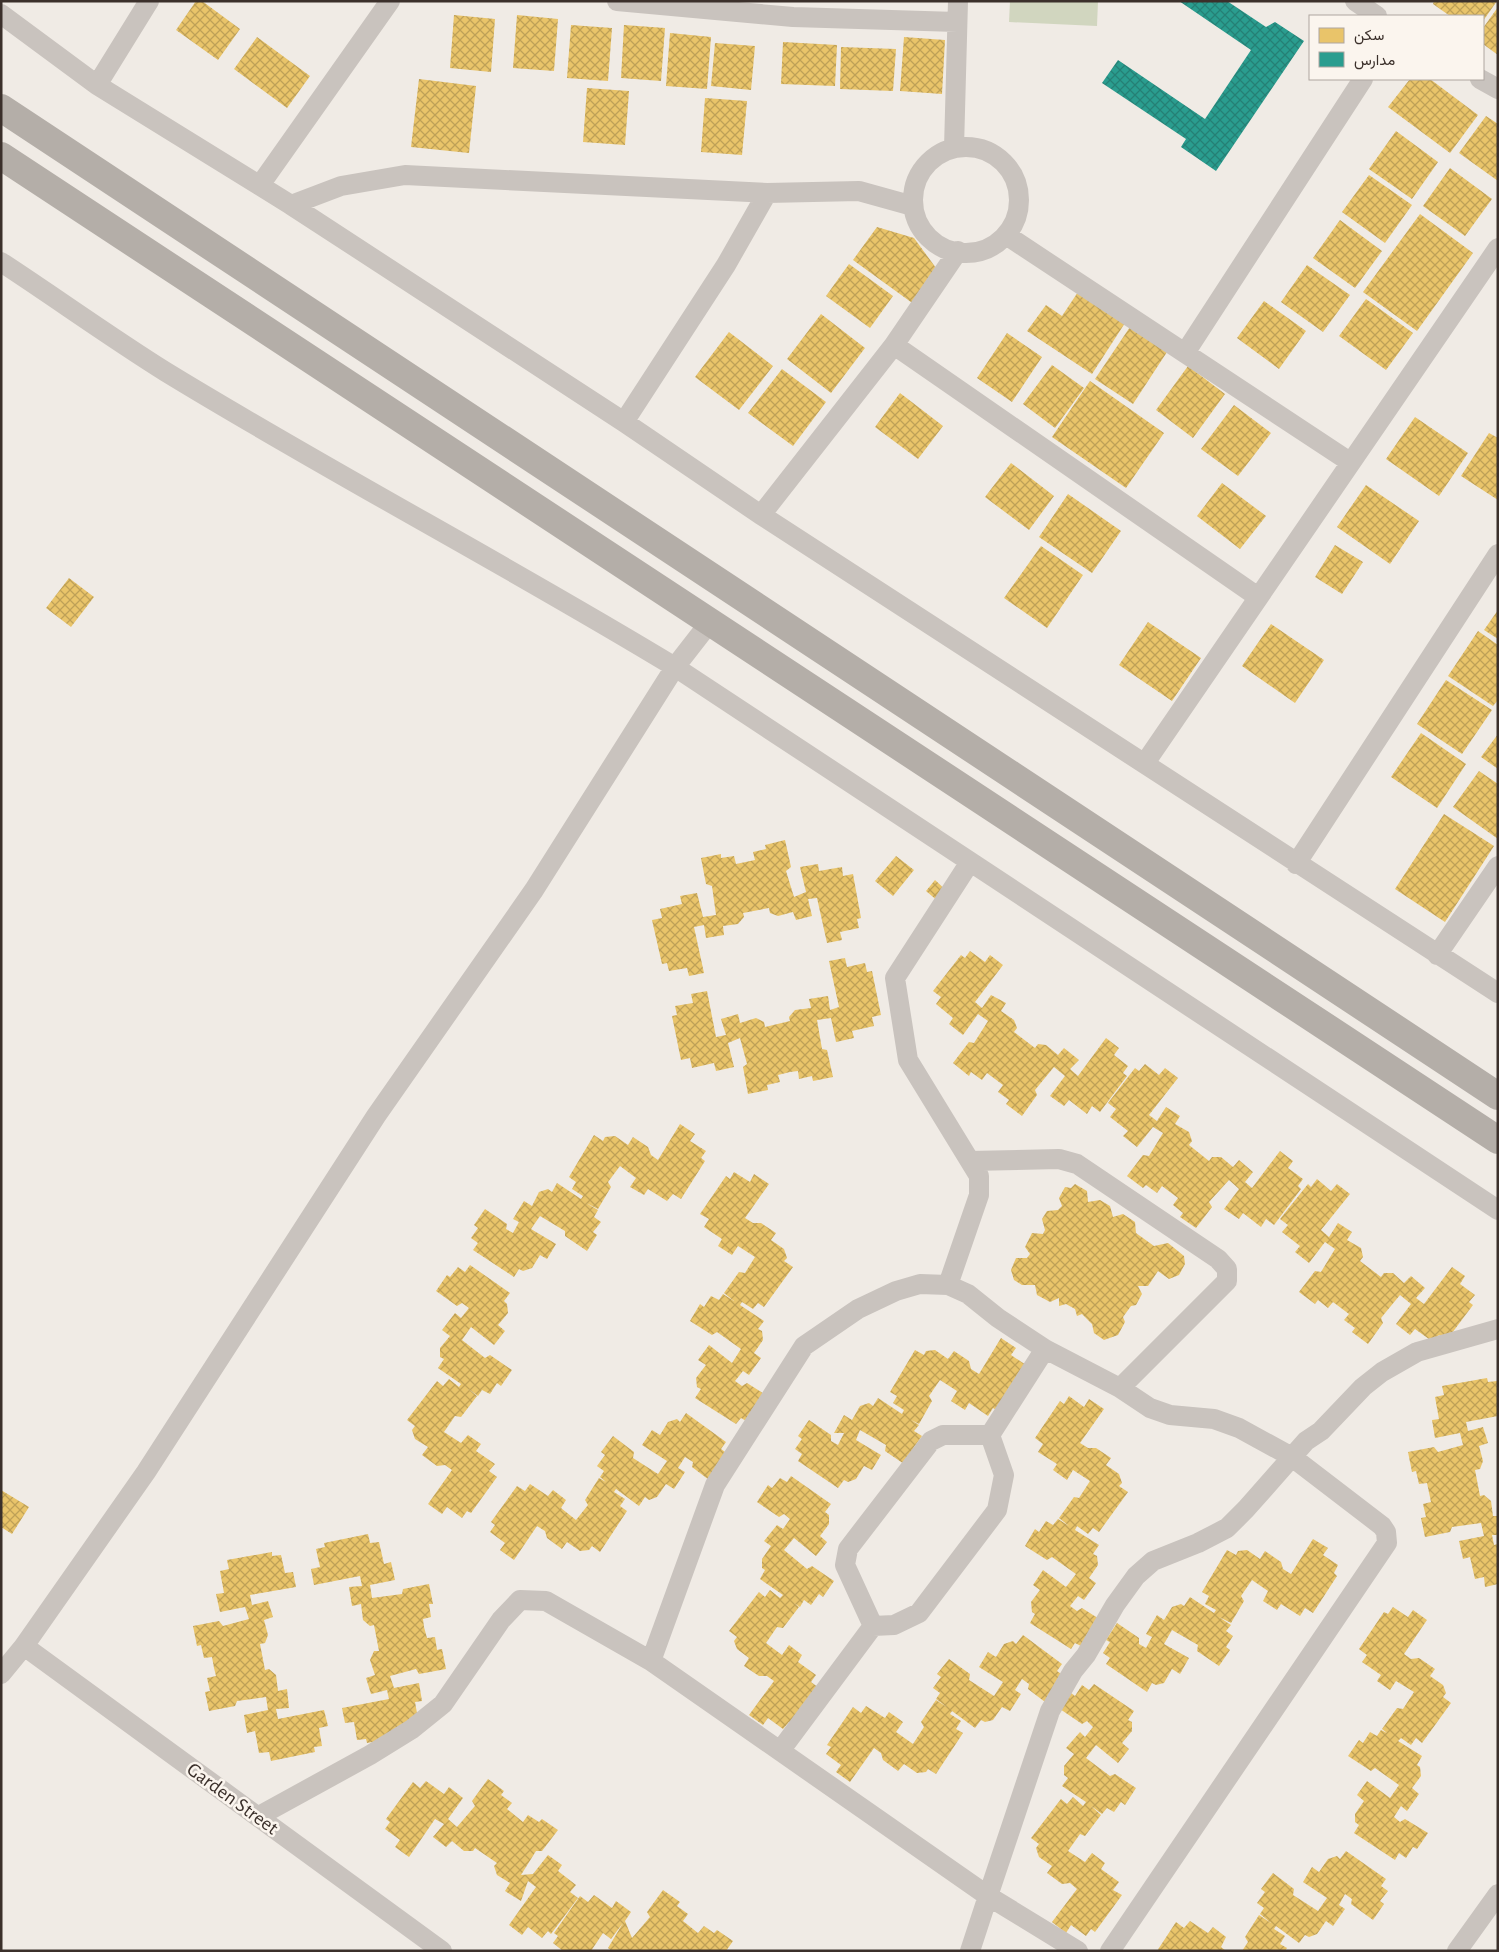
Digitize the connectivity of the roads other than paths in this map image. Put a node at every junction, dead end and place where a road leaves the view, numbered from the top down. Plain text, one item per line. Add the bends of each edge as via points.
1 (149, 1) edge
2 (390, 1) edge
3 (617, 1) edge
4 (958, 1) edge
5 (1356, 1) edge
6 (1, 14) edge
7 (1377, 15) edge
8 (956, 22) junction
9 (1363, 80) edge
10 (1482, 80) edge
11 (97, 85) junction
12 (1498, 89) edge
13 (2, 109) edge
14 (954, 148) junction
15 (1, 156) edge
16 (260, 185) junction
17 (768, 193) junction
18 (290, 205) junction
19 (913, 206) junction
20 (1006, 235) junction
21 (1498, 248) edge
22 (958, 251) junction
23 (1, 262) edge
24 (894, 345) junction
25 (1185, 353) junction
26 (624, 422) junction
27 (1350, 462) junction
28 (761, 515) junction
29 (1498, 554) edge
30 (1258, 597) junction
31 (710, 622) junction
32 (675, 667) junction
33 (1145, 763) junction
34 (970, 862) junction
35 (1296, 864) junction
36 (1498, 866) edge
37 (1437, 955) junction
38 (1498, 993) edge
39 (1498, 1096) edge
40 (1498, 1140) edge
41 (970, 1161) junction
42 (1498, 1210) edge
43 (948, 1285) junction
44 (1498, 1329) edge
45 (1045, 1349) junction
46 (1120, 1388) junction
47 (990, 1435) junction
48 (1292, 1457) junction
49 (873, 1626) junction
50 (24, 1646) junction
51 (651, 1662) junction
52 (1, 1674) edge
53 (780, 1751) junction
54 (259, 1816) junction
55 (1498, 1894) edge
56 (988, 1896) junction
57 (442, 1951) edge
58 (970, 1951) edge
59 (1078, 1951) edge
60 (1110, 1951) edge
61 (1457, 1951) edge

1 - 11 street
2 - 16 street
3 - 8 street via 793,16
4 - 8 street
5 - 7 street
6 - 11 street
8 - 14 street
9 - 25 street
10 - 12 street
11 - 16 street
13 - 39 highway
14 - 19 street via 928,163 914,190
14 - 20 street via 971,147 987,151 1001,160 1011,173 1018,188 1019,205 1015,221
15 - 31 highway
16 - 18 street
17 - 18 street via 405,175 341,186
17 - 19 street via 859,192
17 - 26 street via 726,265
18 - 26 street
19 - 22 street via 925,234 937,244
20 - 22 street via 981,251
20 - 25 street
21 - 27 street
22 - 24 street
23 - 32 street via 164,371
24 - 28 street
24 - 30 street
25 - 27 street
26 - 28 street
27 - 30 street
28 - 33 street
29 - 35 street
30 - 33 street
31 - 32 street
31 - 40 highway
32 - 34 street
32 - 50 street via 534,890 376,1116 157,1456
33 - 35 street
34 - 41 street via 895,978 908,1060
34 - 42 street
35 - 37 street
36 - 37 street
37 - 38 street
41 - 43 street via 979,1176 979,1195
41 - 46 street via 1059,1159 1077,1164 1218,1259 1228,1269 1227,1281
43 - 45 street via 968,1294
43 - 51 street via 920,1284 896,1290 858,1310 804,1346 715,1485
44 - 48 street via 1417,1352 1382,1372
45 - 46 street
45 - 47 street
46 - 48 street via 1150,1408 1170,1415 1214,1419 1239,1428
47 - 49 street via 1004,1475 997,1510 919,1613 894,1625
47 - 49 street via 943,1435 931,1441 848,1549 845,1565
48 - 56 street via 1227,1528 1153,1560 1136,1576 1115,1605 1050,1711
48 - 60 street via 1382,1526 1387,1543
49 - 53 street
50 - 52 street
50 - 54 street, Garden Street
51 - 53 street
51 - 54 street via 546,1601 520,1600 501,1620 443,1704 412,1729 370,1755
53 - 56 street
54 - 57 street, Garden Street
55 - 61 street
56 - 58 street
56 - 59 street

